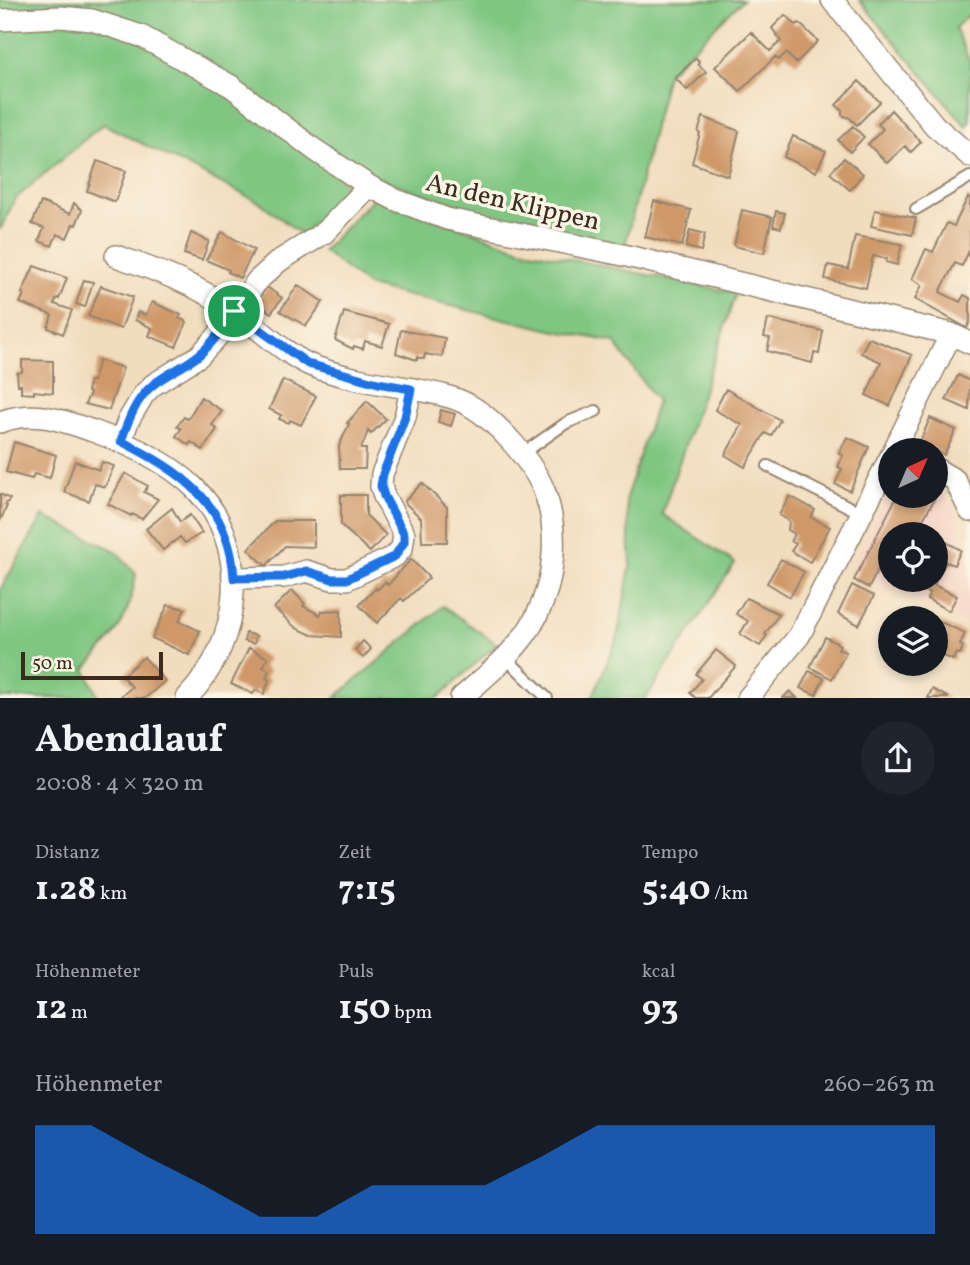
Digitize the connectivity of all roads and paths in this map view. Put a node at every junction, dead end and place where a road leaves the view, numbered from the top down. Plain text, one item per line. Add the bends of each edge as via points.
1 (832, 0) edge
2 (0, 20) edge
3 (970, 156) edge
4 (970, 177) edge
5 (369, 186) junction
6 (916, 209) dead end
7 (116, 256) dead end
8 (234, 311) junction
9 (951, 334) junction
10 (970, 344) edge
11 (411, 389) junction
12 (596, 411) dead end
13 (0, 422) edge
14 (902, 438) edge
15 (121, 441) junction
16 (522, 454) junction
17 (768, 466) dead end
18 (948, 476) edge
19 (878, 483) edge
20 (970, 511) edge
21 (861, 513) junction
22 (234, 578) junction
23 (506, 658) junction
24 (187, 698) edge
25 (461, 698) edge
26 (547, 698) edge
27 (748, 698) edge

1 - 3 street via 935,126
2 - 5 street, An den Klippen via 61,16 92,20 141,36 231,86
4 - 6 lane
5 - 8 street via 324,233 257,281
5 - 9 street, An den Klippen via 447,219 623,255
7 - 8 street via 166,273
8 - 11 street via 308,364
8 - 15 street via 199,356 144,394
9 - 10 street, An den Klippen
9 - 14 street
11 - 16 street via 470,405
11 - 22 street via 381,486 404,534 395,556 347,579 306,571 284,577
12 - 16 lane via 566,423
13 - 15 street via 16,416 51,417
15 - 22 street via 154,457 201,495 225,534
16 - 23 street via 545,492 553,528 553,567 536,618
17 - 21 lane
18 - 20 street via 955,480
19 - 21 street
21 - 27 street via 799,636
22 - 24 street via 227,631 216,659
23 - 25 street
23 - 26 lane

